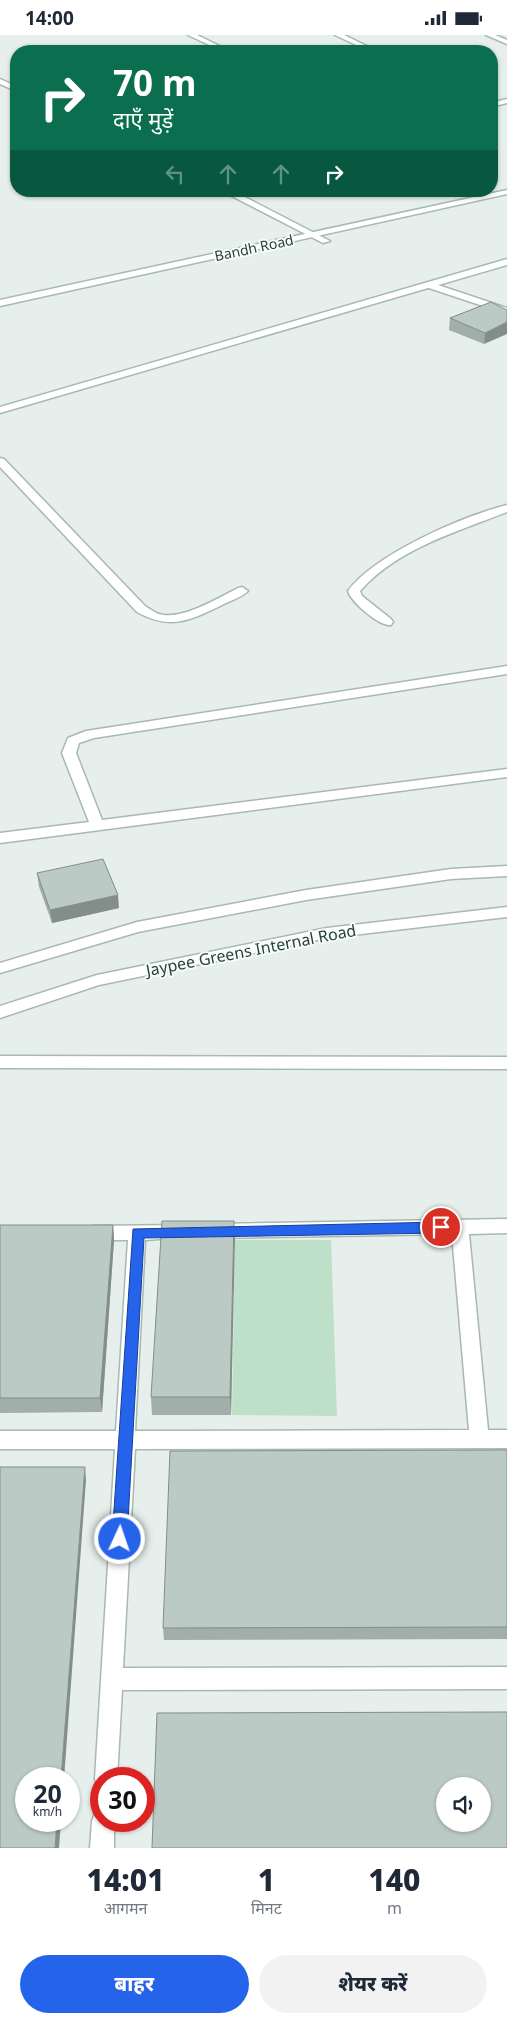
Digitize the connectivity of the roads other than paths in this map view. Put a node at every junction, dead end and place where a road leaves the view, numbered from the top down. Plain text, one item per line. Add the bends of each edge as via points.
1 (192, 35) edge
2 (338, 35) edge
3 (489, 35) edge
4 (507, 42) edge
5 (214, 45) edge
6 (360, 45) edge
7 (237, 197) edge
8 (484, 197) edge
9 (507, 202) edge
10 (314, 234) junction
11 (326, 241) junction
12 (507, 262) edge
13 (429, 285) junction
14 (0, 303) edge
15 (507, 311) edge
16 (0, 312) edge
17 (0, 410) edge
18 (0, 461) edge
19 (507, 509) edge
20 (242, 591) dead end
21 (386, 622) dead end
22 (507, 670) edge
23 (507, 773) edge
24 (97, 826) junction
25 (0, 838) edge
26 (507, 871) edge
27 (507, 912) edge
28 (0, 968) edge
29 (0, 1012) edge
30 (0, 1063) edge
31 (507, 1063) edge
32 (507, 1226) edge
33 (460, 1227) junction
34 (79, 1233) edge
35 (138, 1233) junction
36 (480, 1439) junction
37 (507, 1439) edge
38 (0, 1440) edge
39 (125, 1440) junction
40 (507, 1678) edge
41 (112, 1679) junction
42 (107, 1767) edge
43 (103, 1832) edge
44 (102, 1848) edge

1 - 5 street
2 - 6 street
3 - 4 street
7 - 10 street
8 - 10 street, Bandh Road
9 - 11 street, Bandh Road
10 - 11 street
10 - 14 street, Bandh Road
11 - 16 street, Bandh Road
12 - 13 street
13 - 15 street
13 - 17 street
18 - 20 street via 141,609 157,617 175,619 196,613
19 - 21 street via 426,542 366,577 354,591 356,598
22 - 24 street via 91,734 73,741 69,753
23 - 24 street
24 - 25 street
26 - 28 street via 451,874 316,894 137,927
27 - 29 street, Jaypee Greens Internal Road via 327,933 97,980
30 - 31 street
32 - 33 street
33 - 35 street
33 - 36 street
34 - 35 street
35 - 39 street
36 - 37 street
36 - 39 street
38 - 39 street
39 - 41 street
40 - 41 street
41 - 42 street
43 - 44 street

